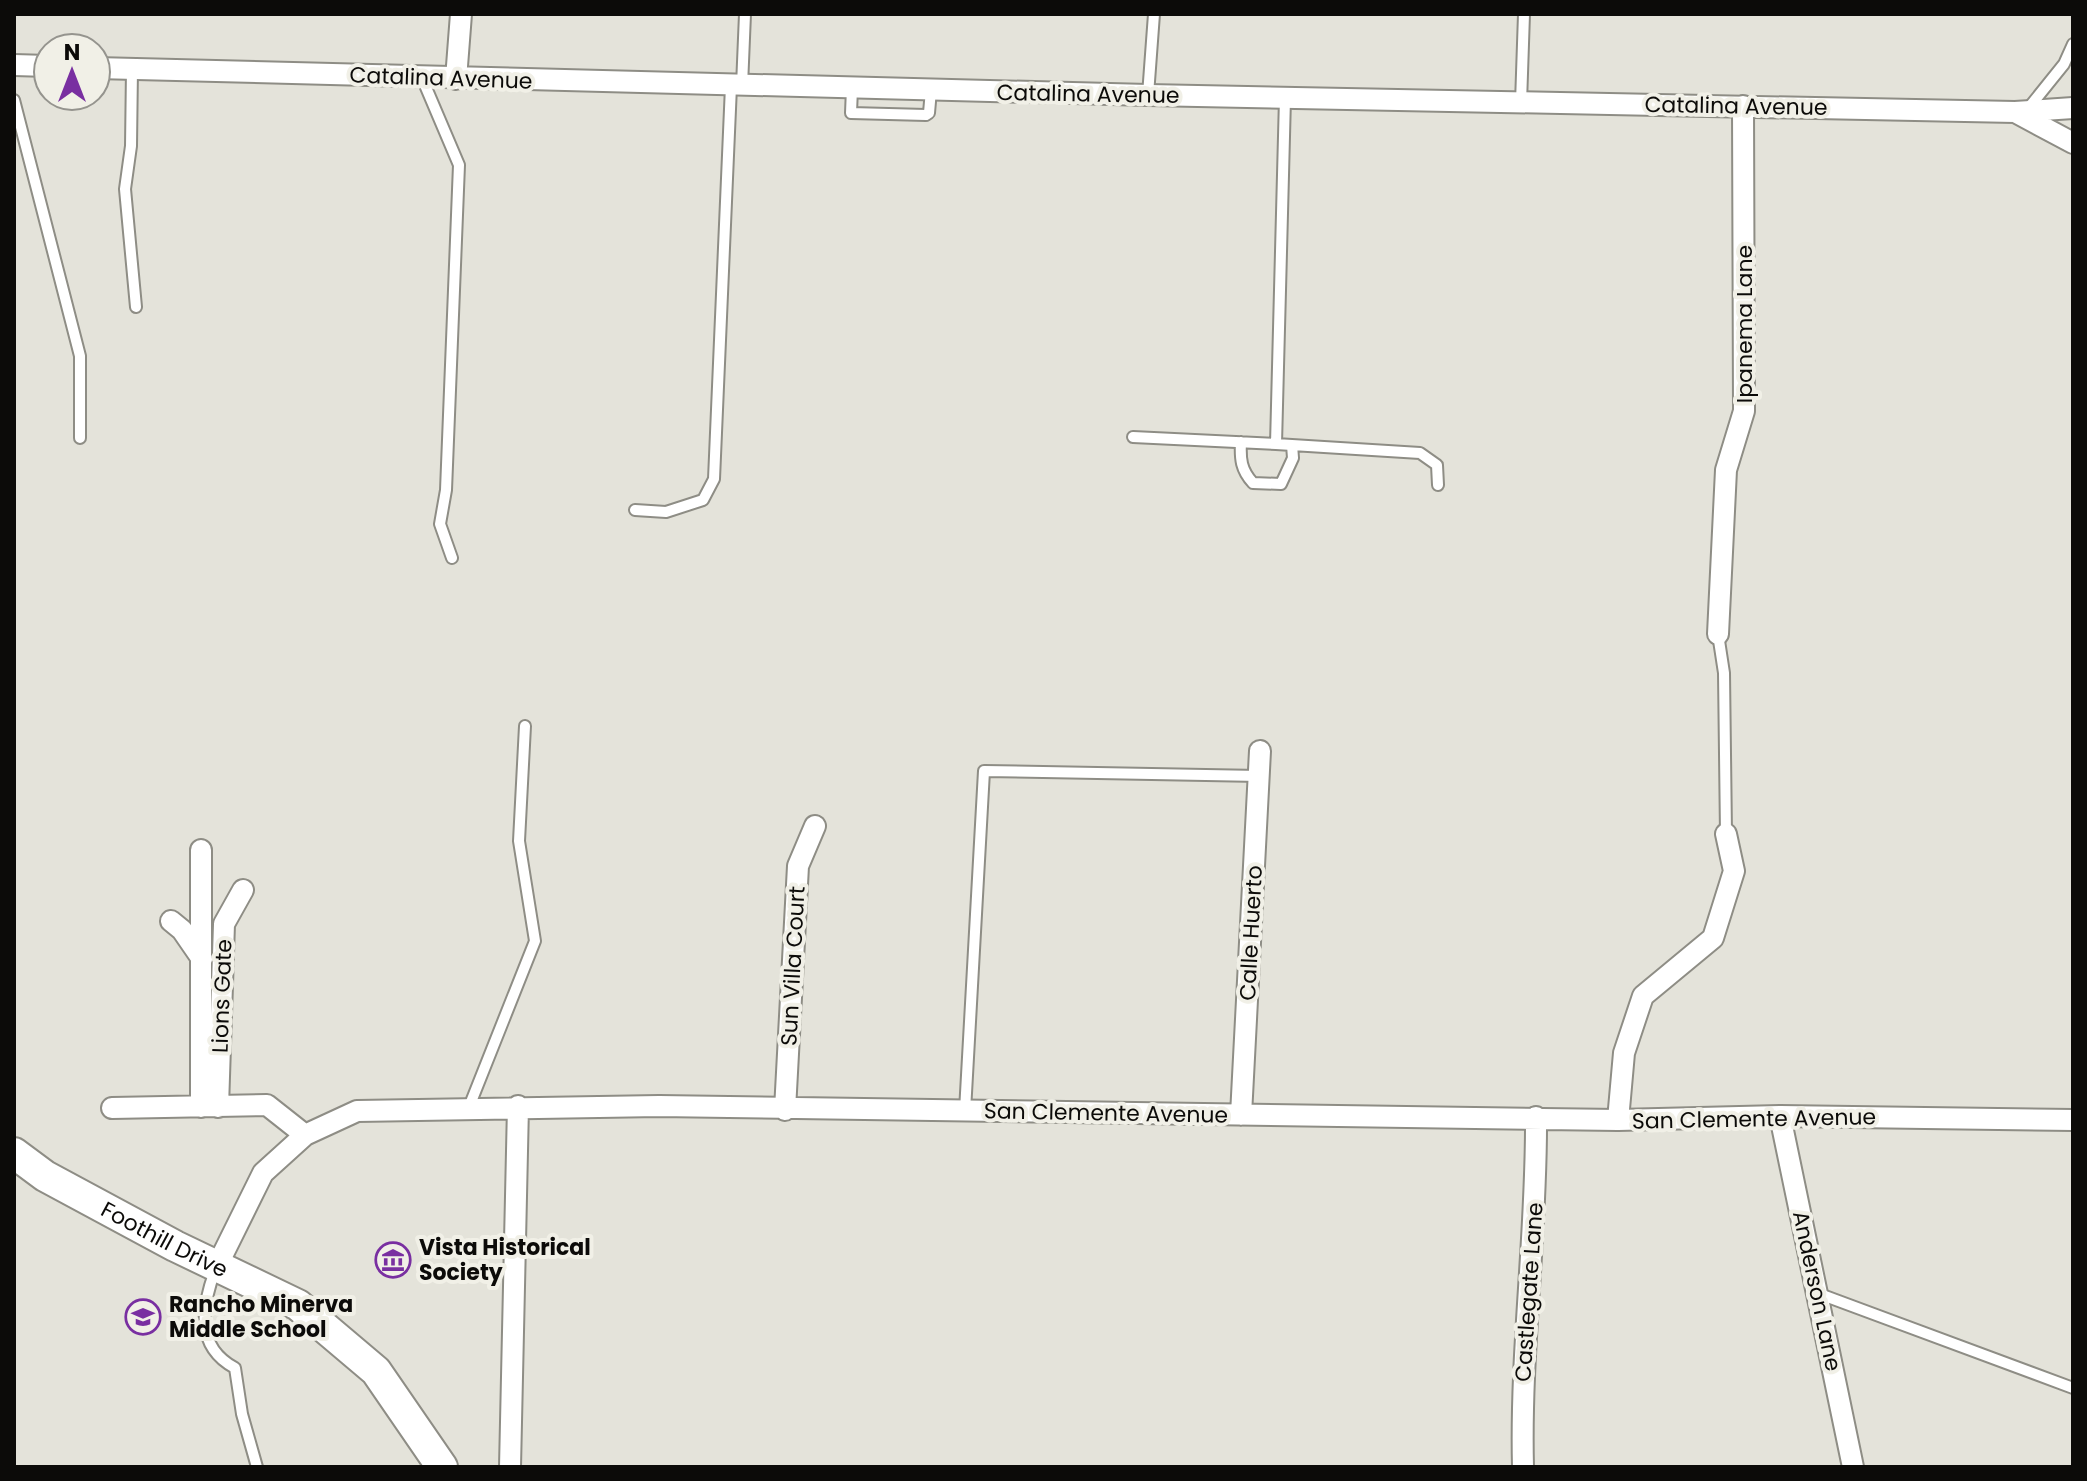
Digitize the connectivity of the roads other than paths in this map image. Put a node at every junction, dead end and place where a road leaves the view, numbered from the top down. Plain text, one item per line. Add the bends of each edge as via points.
1 (461, 14) edge
2 (745, 14) edge
3 (1154, 14) edge
4 (1524, 14) edge
5 (2073, 44) edge
6 (112, 68) edge
7 (132, 69) junction
8 (422, 78) junction
9 (456, 79) junction
10 (736, 86) junction
11 (1148, 95) junction
12 (1285, 98) junction
13 (14, 100) edge
14 (1521, 103) junction
15 (1743, 106) junction
16 (2073, 108) edge
17 (2021, 111) junction
18 (2073, 143) edge
19 (136, 307) dead end
20 (1133, 437) dead end
21 (80, 438) dead end
22 (1241, 442) junction
23 (1276, 444) junction
24 (1292, 445) junction
25 (1438, 485) dead end
26 (635, 510) dead end
27 (452, 558) dead end
28 (1718, 634) joint
29 (525, 726) dead end
30 (1260, 751) dead end
31 (1260, 776) junction
32 (815, 826) dead end
33 (1726, 834) joint
34 (201, 850) dead end
35 (243, 890) dead end
36 (171, 921) dead end
37 (202, 959) junction
38 (518, 1106) junction
39 (210, 1107) junction
40 (469, 1107) junction
41 (112, 1108) dead end
42 (785, 1110) junction
43 (965, 1111) junction
44 (1241, 1115) junction
45 (1780, 1116) junction
46 (1536, 1117) junction
47 (1618, 1120) junction
48 (2073, 1120) edge
49 (305, 1135) junction
50 (14, 1153) edge
51 (217, 1266) junction
52 (1817, 1293) junction
53 (2073, 1388) edge
54 (257, 1467) edge
55 (442, 1467) edge
56 (510, 1467) edge
57 (1523, 1467) edge
58 (1853, 1467) edge

1 - 9 street
2 - 10 lane
3 - 11 lane
4 - 14 lane
5 - 17 lane via 2064,64
6 - 7 street, Catalina Avenue
7 - 8 street, Catalina Avenue
7 - 19 lane via 125,189
8 - 9 street, Catalina Avenue
8 - 27 lane via 459,165 446,490 440,524
9 - 10 street, Catalina Avenue
10 - 11 street, Catalina Avenue
10 - 26 lane via 714,479 703,500 666,512
11 - 12 street, Catalina Avenue
12 - 14 street, Catalina Avenue
12 - 23 lane
13 - 21 lane via 80,356
14 - 15 street, Catalina Avenue
15 - 17 street, Catalina Avenue
15 - 28 street, Ipanema Lane via 1744,411 1726,470
16 - 17 street
17 - 18 street, Catalina Avenue
20 - 22 lane
22 - 23 lane
22 - 24 lane via 1240,462 1247,476 1253,483 1274,485 1281,484 1293,458
23 - 24 lane
24 - 25 lane via 1420,453 1437,465
28 - 33 lane via 1724,673
29 - 40 lane via 519,841 535,941
30 - 31 street, Calle Huerto
31 - 43 lane via 984,771
31 - 44 street, Calle Huerto
32 - 42 street, Sun Villa Court via 798,866
33 - 47 street via 1734,871 1713,938 1643,996 1624,1053
34 - 37 street
35 - 39 street, Lions Gate via 224,924
36 - 37 street
37 - 39 street
38 - 40 street, San Clemente Avenue
38 - 42 street, San Clemente Avenue
38 - 56 street
39 - 41 street
39 - 49 street via 267,1105
40 - 49 street, San Clemente Avenue via 357,1111
42 - 43 street, San Clemente Avenue
43 - 44 street, San Clemente Avenue
44 - 46 street, San Clemente Avenue
45 - 47 street, San Clemente Avenue
45 - 48 street, San Clemente Avenue
45 - 52 street, Anderson Lane
46 - 47 street, San Clemente Avenue
46 - 57 street, Castlegate Lane via 1534,1249 1521,1397
49 - 51 street, San Clemente Avenue via 263,1173
50 - 51 main road, Foothill Drive via 45,1176
51 - 54 lane via 204,1298 204,1337 223,1362 235,1368
51 - 55 main road, Foothill Drive via 298,1305 376,1371
52 - 53 lane
52 - 58 street, Anderson Lane

